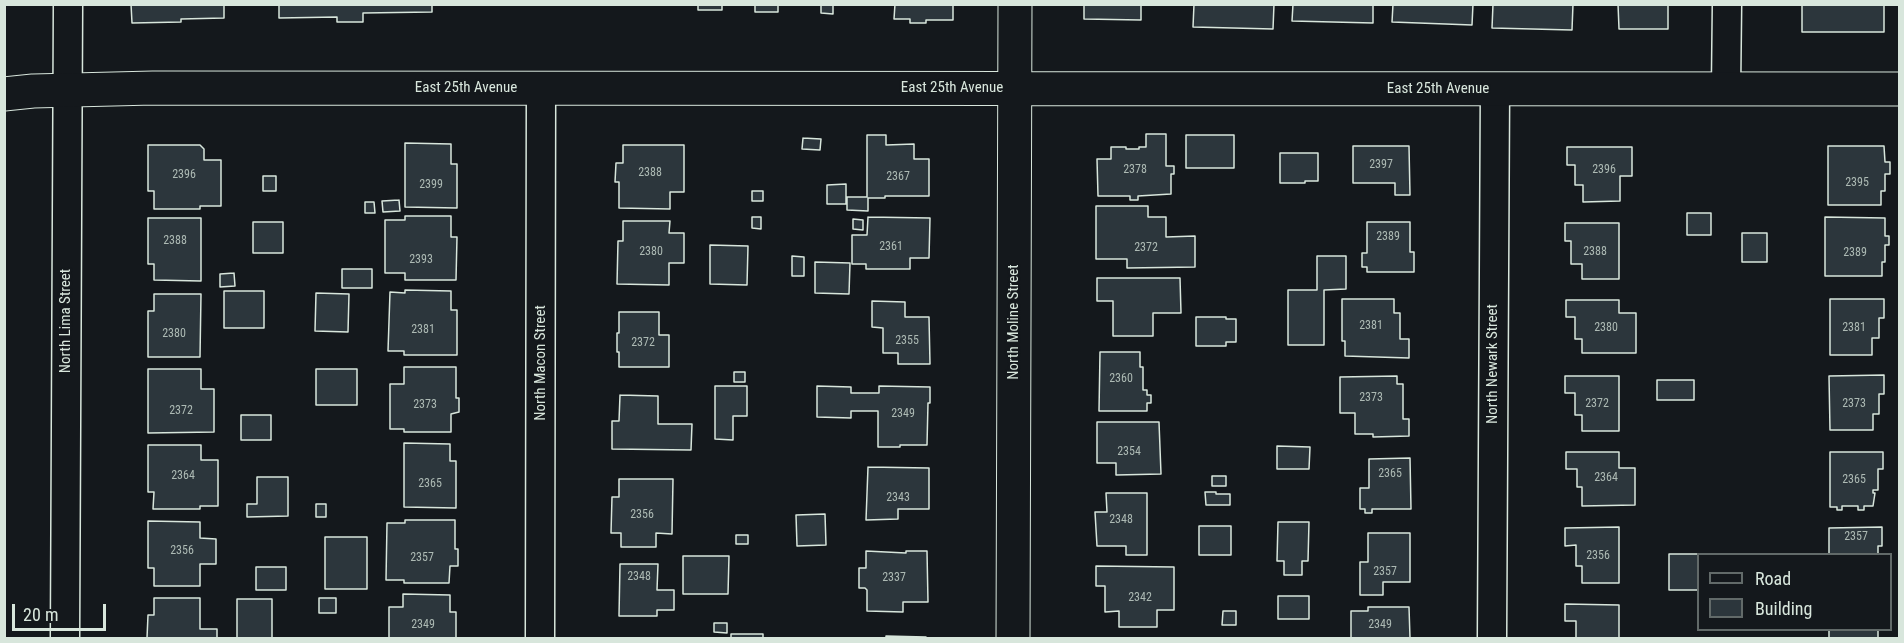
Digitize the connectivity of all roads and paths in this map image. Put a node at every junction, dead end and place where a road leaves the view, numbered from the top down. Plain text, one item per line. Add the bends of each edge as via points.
1 (68, 4) edge
2 (1015, 4) edge
3 (1727, 4) edge
4 (542, 88) junction
5 (1015, 88) junction
6 (1495, 89) junction
7 (1726, 89) junction
8 (1899, 89) edge
9 (68, 90) junction
10 (4, 94) edge
11 (65, 639) edge
12 (540, 639) edge
13 (1013, 639) edge
14 (1492, 639) edge

1 - 9 street, North Lima Street
2 - 5 street, North Moline Street
3 - 7 street
4 - 5 street, East 25th Avenue
4 - 9 street, East 25th Avenue
4 - 12 street, North Macon Street
5 - 6 street, East 25th Avenue
5 - 13 street, North Moline Street
6 - 7 street, East 25th Avenue
6 - 14 street, North Newark Street
7 - 8 street, East 25th Avenue
9 - 10 street, East 25th Avenue
9 - 11 street, North Lima Street

